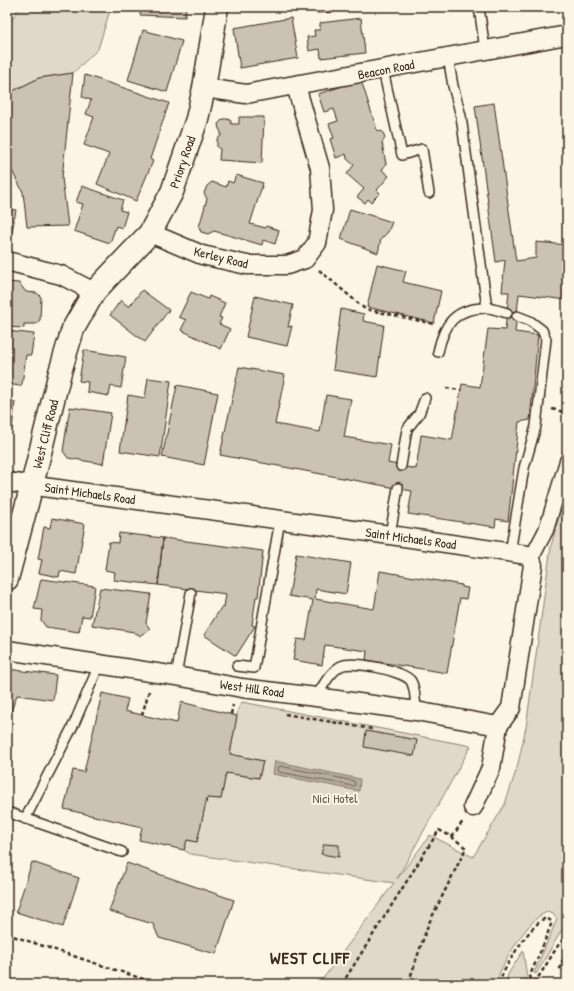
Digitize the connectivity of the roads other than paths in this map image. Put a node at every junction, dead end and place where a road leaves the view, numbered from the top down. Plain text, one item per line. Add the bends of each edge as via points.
1 (217, 7) edge
2 (479, 7) edge
3 (567, 35) edge
4 (485, 50) junction
5 (448, 57) junction
6 (383, 70) junction
7 (296, 86) junction
8 (204, 88) junction
9 (428, 193) dead end
10 (150, 233) junction
11 (7, 261) edge
12 (94, 292) junction
13 (487, 308) junction
14 (507, 313) dead end
15 (517, 316) dead end
16 (438, 352) dead end
17 (425, 398) dead end
18 (567, 461) edge
19 (401, 466) dead end
20 (7, 482) edge
21 (32, 485) junction
22 (398, 488) dead end
23 (280, 520) junction
24 (390, 535) junction
25 (510, 553) junction
26 (531, 559) junction
27 (7, 579) edge
28 (191, 593) dead end
29 (7, 650) edge
30 (99, 665) junction
31 (237, 666) dead end
32 (176, 676) junction
33 (316, 697) junction
34 (416, 711) junction
35 (498, 726) junction
36 (473, 807) dead end
37 (7, 812) edge
38 (25, 819) junction
39 (122, 852) dead end

1 - 8 main road, Priory Road
2 - 4 lane
3 - 4 street, Beacon Road
4 - 5 street, Beacon Road
5 - 6 street, Beacon Road
5 - 13 lane via 460,116
6 - 7 street, Beacon Road
6 - 9 lane via 402,156 422,149
7 - 8 street, Beacon Road via 246,94
7 - 10 street, Kerley Road via 320,168 323,210 317,243 305,258 287,265 247,265 202,255
8 - 10 main road, Priory Road via 197,119 172,192
10 - 12 main road, Priory Road
11 - 12 street via 61,275
12 - 21 main road, West Cliff Road via 73,329
13 - 14 lane
13 - 16 lane via 466,310 454,318 446,326
15 - 25 lane via 542,330 546,339 536,426 524,468
17 - 19 lane via 419,414 407,429
18 - 26 street via 546,530
20 - 21 street, Saint Michaels Road
21 - 23 street, Saint Michaels Road
21 - 27 main road, West Cliff Road
22 - 24 lane
23 - 24 street, Saint Michaels Road
23 - 31 lane via 254,668
24 - 25 street, Saint Michaels Road
25 - 26 street, Saint Michaels Road via 526,555
26 - 35 street via 533,565 511,708
28 - 32 lane
29 - 30 street, West Hill Road
30 - 32 street, West Hill Road
30 - 38 lane via 74,724
32 - 33 street, West Hill Road via 242,688
33 - 34 street, West Hill Road
33 - 34 lane via 330,676 340,667 362,664 396,673 410,680 415,690
34 - 35 street, West Hill Road
35 - 36 street via 491,768
37 - 38 lane
38 - 39 lane

